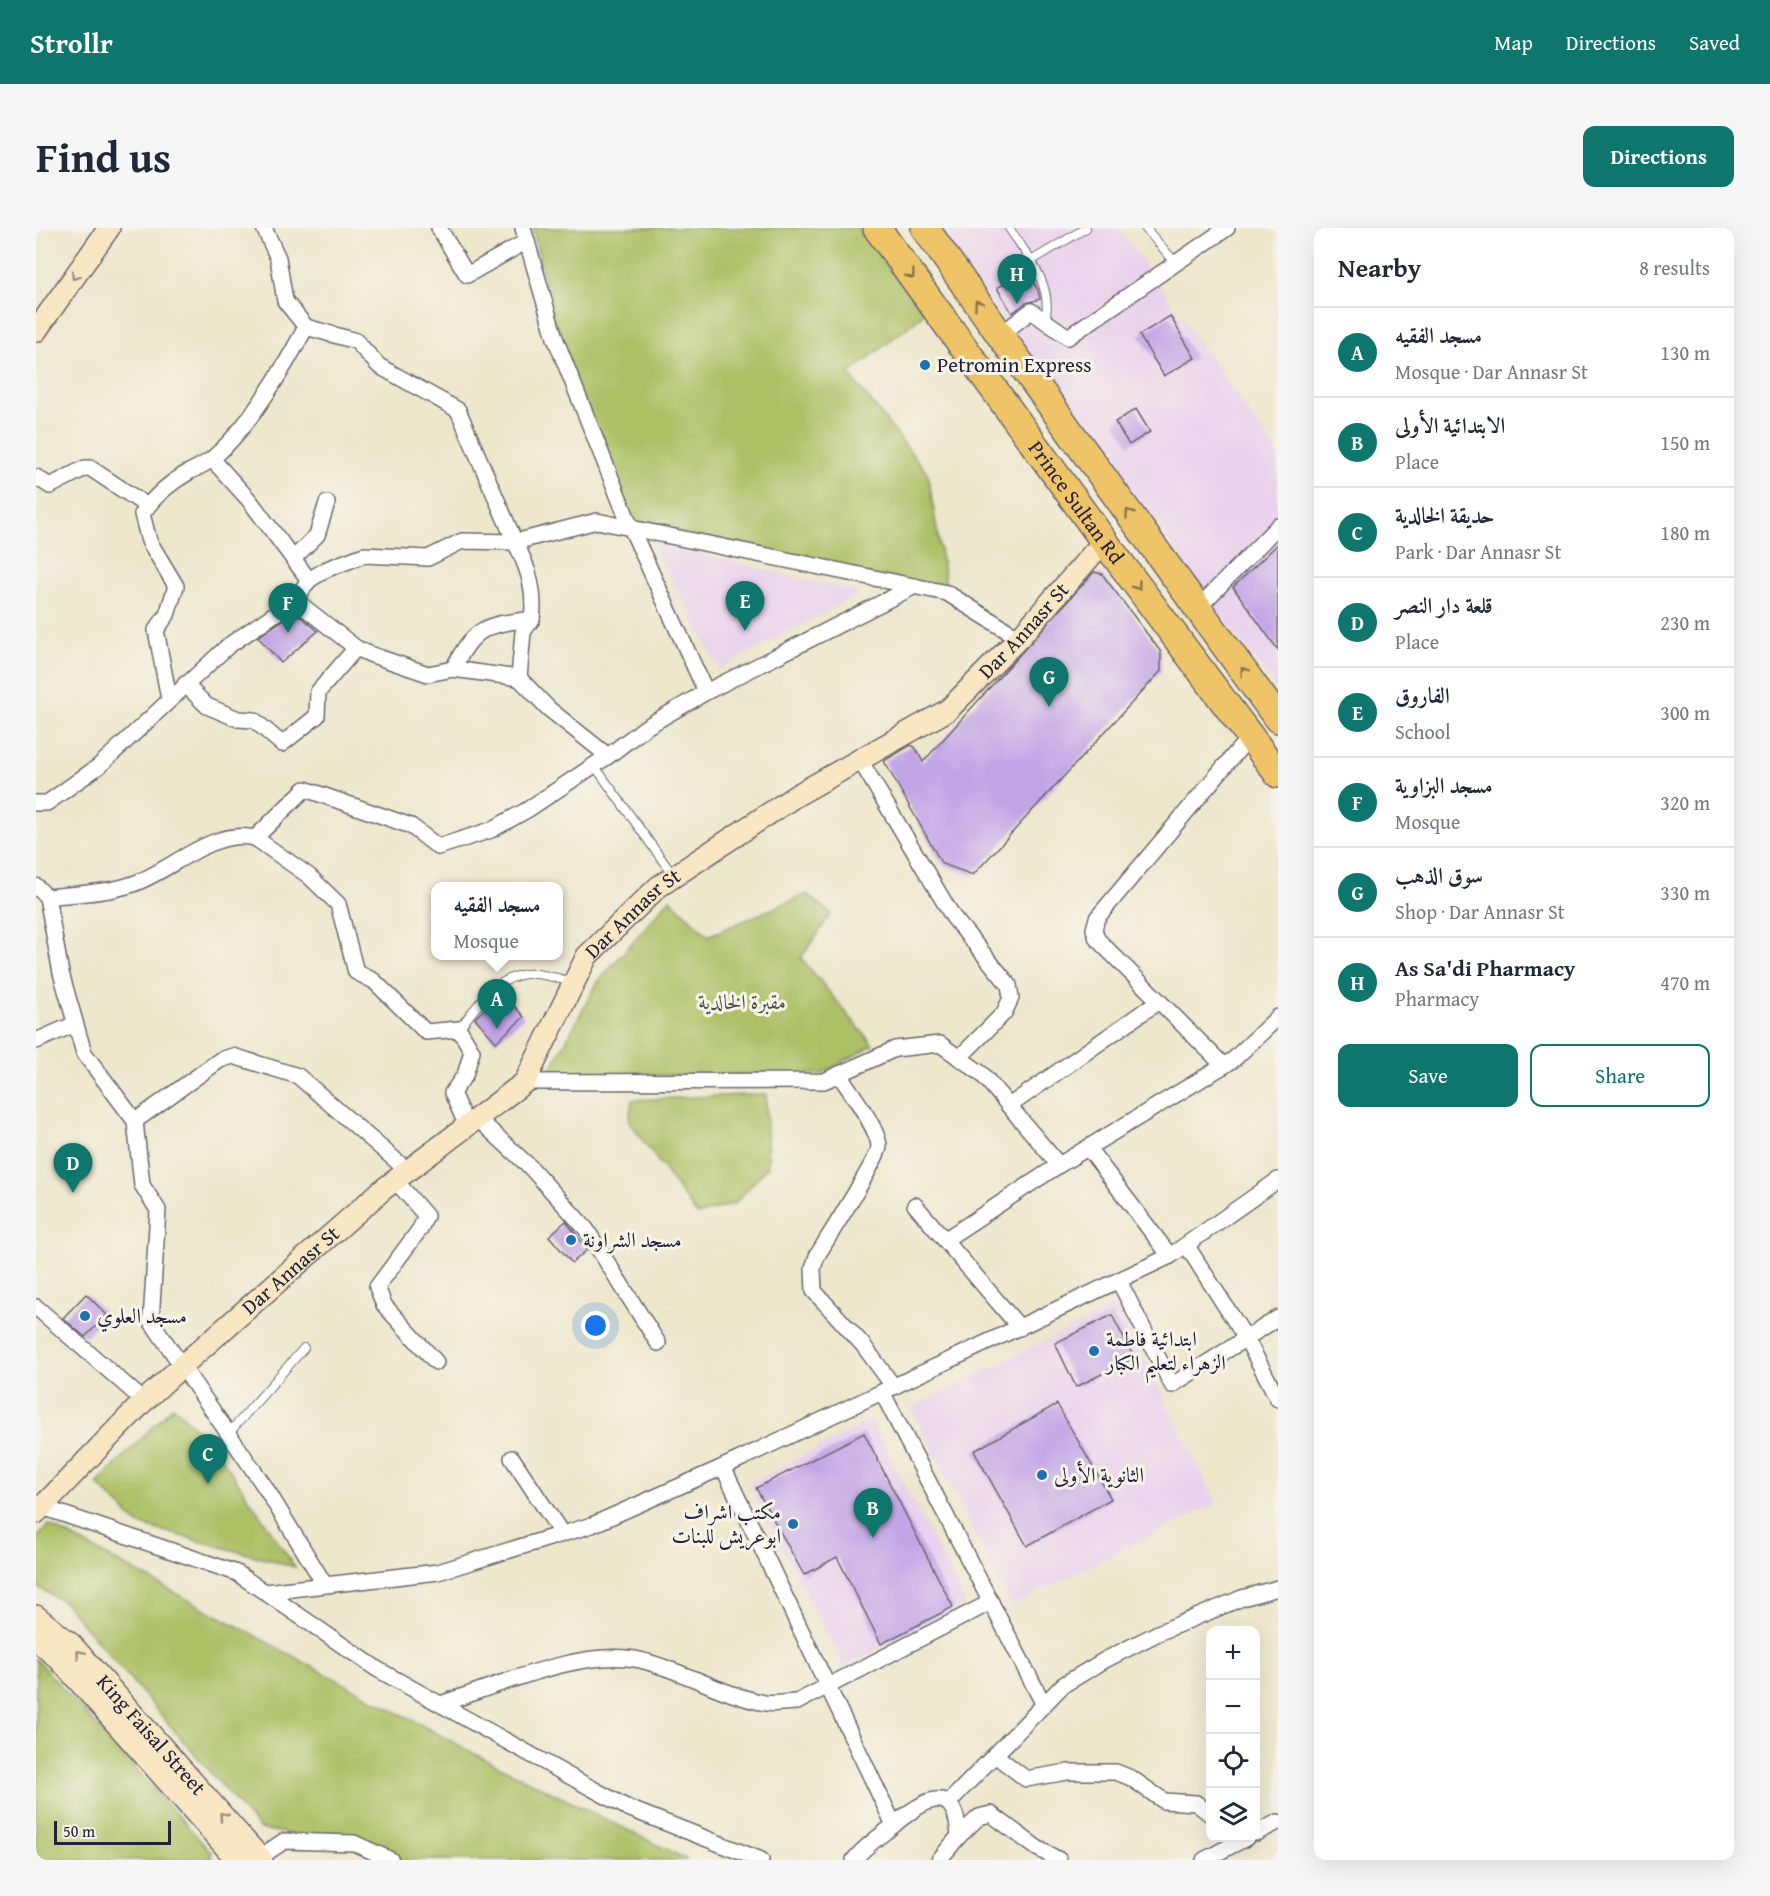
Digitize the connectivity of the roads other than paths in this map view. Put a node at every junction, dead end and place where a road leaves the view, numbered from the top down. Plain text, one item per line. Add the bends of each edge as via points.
1 (109, 228) edge
2 (264, 228) edge
3 (439, 228) edge
4 (877, 228) edge
5 (925, 228) edge
6 (1009, 228) edge
7 (1086, 228) edge
8 (1145, 228) edge
9 (1227, 228) edge
10 (525, 234) edge
11 (1031, 261) junction
12 (1176, 263) junction
13 (1045, 321) junction
14 (306, 327) junction
15 (36, 331) edge
16 (1000, 335) junction
17 (212, 459) junction
18 (36, 477) edge
19 (327, 503) dead end
20 (147, 506) junction
21 (1278, 526) edge
22 (630, 528) junction
23 (1104, 541) junction
24 (514, 543) junction
25 (293, 559) junction
26 (309, 580) junction
27 (915, 586) junction
28 (295, 600) junction
29 (1198, 608) junction
30 (532, 619) junction
31 (1019, 638) junction
32 (356, 648) junction
33 (453, 669) junction
34 (519, 678) junction
35 (185, 684) junction
36 (706, 692) junction
37 (169, 699) junction
38 (1278, 719) edge
39 (1250, 736) junction
40 (608, 756) junction
41 (860, 760) junction
42 (594, 765) junction
43 (1278, 774) edge
44 (36, 803) edge
45 (255, 838) junction
46 (674, 877) junction
47 (36, 886) edge
48 (47, 897) junction
49 (574, 982) junction
50 (1159, 1001) junction
51 (1278, 1017) edge
52 (75, 1024) junction
53 (459, 1029) junction
54 (36, 1041) edge
55 (959, 1058) junction
56 (1224, 1066) junction
57 (839, 1074) junction
58 (525, 1082) junction
59 (1009, 1106) junction
60 (135, 1120) junction
61 (472, 1122) junction
62 (1088, 1148) junction
63 (1059, 1165) junction
64 (402, 1175) junction
65 (1276, 1185) edge
66 (915, 1205) dead end
67 (946, 1239) junction
68 (1187, 1246) junction
69 (1170, 1256) junction
70 (1119, 1281) junction
71 (36, 1307) edge
72 (1278, 1318) edge
73 (1020, 1328) junction
74 (1247, 1340) junction
75 (658, 1343) dead end
76 (304, 1348) dead end
77 (436, 1362) dead end
78 (183, 1365) junction
79 (888, 1390) junction
80 (1278, 1399) edge
81 (144, 1401) junction
82 (229, 1433) junction
83 (512, 1458) dead end
84 (723, 1467) junction
85 (39, 1510) edge
86 (562, 1534) junction
87 (325, 1585) junction
88 (1278, 1588) edge
89 (265, 1592) junction
90 (991, 1602) junction
91 (36, 1616) edge
92 (36, 1640) edge
93 (829, 1688) junction
94 (440, 1704) junction
95 (1044, 1705) junction
96 (995, 1755) junction
97 (948, 1803) junction
98 (1206, 1811) edge
99 (1278, 1822) edge
100 (894, 1825) junction
101 (1260, 1831) edge
102 (959, 1836) junction
103 (1233, 1842) edge
104 (259, 1859) edge
105 (237, 1860) edge
106 (391, 1860) edge
107 (761, 1860) edge
108 (855, 1860) edge
109 (939, 1860) edge
110 (1059, 1860) edge
111 (1204, 1860) edge

1 -> 15 street
2 - 14 street via 278,258 285,301
3 - 10 street via 466,276
4 -> 23 highway, Prince Sultan Rd
16 -> 5 highway, Prince Sultan Rd
6 - 11 lane
7 - 11 lane
8 - 12 lane
9 - 12 street
10 - 22 street via 555,338
11 - 13 lane via 1048,295
12 - 13 street via 1068,337
13 - 16 street via 1031,312
14 - 17 street via 289,359 237,433
14 - 24 street via 356,341 379,366 458,410
29 -> 16 highway, Prince Sultan Rd
17 - 20 street via 175,480 153,496
17 - 25 street via 250,501
18 - 20 street via 50,486 90,468
19 - 25 street via 317,535
20 - 37 street via 142,514 149,541 176,586 167,615 156,630
21 - 29 street
22 - 24 street via 597,521
22 - 27 street
22 - 36 street
23 - 31 street, Dar Annasr St
23 -> 39 highway, Prince Sultan Rd
24 - 26 street via 462,542 428,558 363,555
24 - 30 street via 526,564 532,591
25 - 26 street
26 - 28 street
27 - 31 street via 947,593
27 - 36 street
28 - 32 street
28 - 35 street via 228,646
38 -> 29 highway, Prince Sultan Rd
30 - 33 street via 484,629 467,641
30 - 34 street via 523,632
31 - 41 street, Dar Annasr St via 948,710
32 - 33 street via 428,674
32 - 35 street via 318,692 317,716 282,744 254,720 238,719 207,706
33 - 34 street
34 - 40 street via 549,709
35 - 37 street
36 - 40 street via 646,727
37 - 44 street via 99,766 47,803
39 - 43 highway, Prince Sultan Rd
39 - 50 street via 1097,918 1097,939
40 - 42 street
41 - 46 street, Dar Annasr St via 797,795
41 - 55 street via 953,917 1009,985 1011,998 1004,1012
42 - 45 street via 491,830 438,847 411,826 305,789
42 - 46 lane
45 - 48 street via 241,835 194,851 133,884
45 - 53 street via 309,876 338,904 356,972 374,981 426,1032
46 - 49 street, Dar Annasr St via 658,887 587,956
47 - 48 street
48 - 52 street
49 - 53 lane via 528,974 508,979 486,994
49 - 58 street, Dar Annasr St
50 - 56 street
50 - 59 street
51 - 56 street
52 - 54 street
52 - 60 street via 84,1053
53 - 61 street via 472,1051 465,1076 452,1093
55 - 57 street via 940,1044 895,1049
55 - 59 street via 982,1074
56 - 62 street
57 - 58 street via 824,1081
57 - 79 street via 876,1134 879,1147 817,1256 814,1291 863,1345
58 - 61 street, Dar Annasr St
59 - 63 street
60 - 64 street via 220,1060 233,1056 298,1076
60 - 78 street via 142,1185 158,1210 151,1321
61 - 64 street, Dar Annasr St
61 - 75 street via 530,1167 586,1229
62 - 63 street
62 - 69 street
63 - 67 street
64 - 77 street via 426,1216 379,1282 379,1295
64 - 78 street, Dar Annasr St
65 - 68 street
66 - 67 street
67 - 73 street
68 - 69 street
68 - 74 street
69 - 70 street
70 - 73 street
70 - 74 street via 1172,1385
71 - 81 street
72 - 74 street
73 - 79 street
74 - 80 street
76 - 82 lane
78 - 81 street, Dar Annasr St
78 - 82 street
79 - 84 street
79 - 90 street
81 - 85 street, Dar Annasr St
82 - 87 street
83 - 86 street
84 - 86 street via 592,1525
84 - 93 street
85 - 89 street via 237,1573
86 - 87 street via 438,1572
87 - 89 street
88 - 95 street via 1242,1598 1136,1644 1063,1685
89 - 94 street via 377,1669
90 - 93 street
90 - 95 street
104 -> 91 street, King Faisal Street via 71,1644
92 - 105 street via 58,1658
93 - 94 street via 797,1702 767,1704 639,1660 613,1657 581,1661
93 - 100 street
94 - 107 street via 628,1808
95 - 96 street
96 - 97 street
96 - 98 street via 1026,1779 1067,1772 1116,1772 1164,1801 1196,1803
97 - 100 street via 936,1798 922,1803
97 - 102 street via 957,1813
99 - 101 street
100 - 108 street
102 - 109 street
102 - 110 street via 979,1817 991,1814
103 - 111 street
104 - 106 street via 284,1840 354,1843

